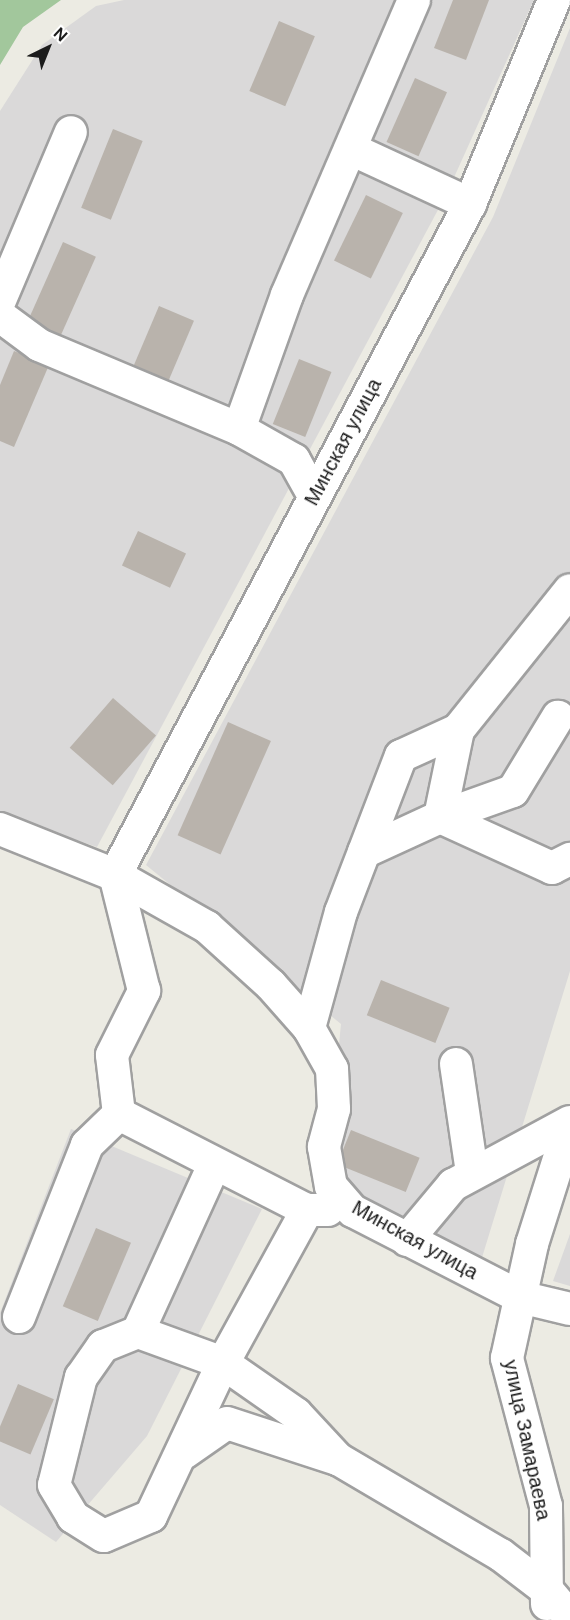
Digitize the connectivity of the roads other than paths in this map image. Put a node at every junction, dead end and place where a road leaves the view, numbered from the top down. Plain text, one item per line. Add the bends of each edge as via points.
1 (414, 0) edge
2 (554, 0) edge
3 (71, 132) dead end
4 (353, 150) junction
5 (470, 204) junction
6 (0, 300) edge
7 (0, 316) edge
8 (239, 429) junction
9 (314, 496) junction
10 (570, 590) edge
11 (558, 717) dead end
12 (458, 730) junction
13 (440, 817) junction
14 (0, 829) edge
15 (364, 852) junction
16 (570, 859) edge
17 (115, 875) junction
18 (309, 1028) junction
19 (456, 1064) dead end
20 (119, 1114) junction
21 (570, 1123) edge
22 (214, 1166) junction
23 (472, 1173) junction
24 (307, 1210) junction
25 (353, 1211) junction
26 (407, 1240) junction
27 (520, 1297) junction
28 (570, 1309) edge
29 (19, 1317) dead end
30 (138, 1332) junction
31 (223, 1363) junction
32 (184, 1453) junction
33 (338, 1460) junction
34 (547, 1606) edge
35 (570, 1617) edge

1 - 4 street
2 - 5 street, Минская улица
3 - 6 street
4 - 5 street
4 - 8 street via 287,295
5 - 9 street, Минская улица
7 - 8 street via 39,345
8 - 9 street via 294,460
9 - 17 street, Минская улица
10 - 12 street
11 - 13 street via 513,790
12 - 13 street
12 - 15 street via 401,756
13 - 15 street
13 - 16 street via 552,868
14 - 17 street, Минская улица
15 - 18 street via 341,912
17 - 18 street, Минская улица via 207,927
17 - 20 street via 144,991 112,1055
18 - 25 street, Минская улица via 332,1069 334,1109 324,1147 332,1186
19 - 23 street
20 - 22 street
20 - 29 street via 87,1145
21 - 23 street
21 - 27 street, улица Замараева
22 - 24 street
22 - 30 street
23 - 26 street via 453,1185
24 - 25 street
24 - 31 street
25 - 26 street, Минская улица
26 - 27 street, Минская улица
27 - 28 street, Минская улица
27 - 34 street, улица Замараева via 507,1358 546,1506
30 - 31 street
30 - 32 street via 103,1346 81,1377 54,1485 73,1517 104,1536 151,1516
31 - 32 street
31 - 33 street via 296,1414
32 - 33 street via 227,1424
33 - 34 street via 501,1555
34 - 35 street

